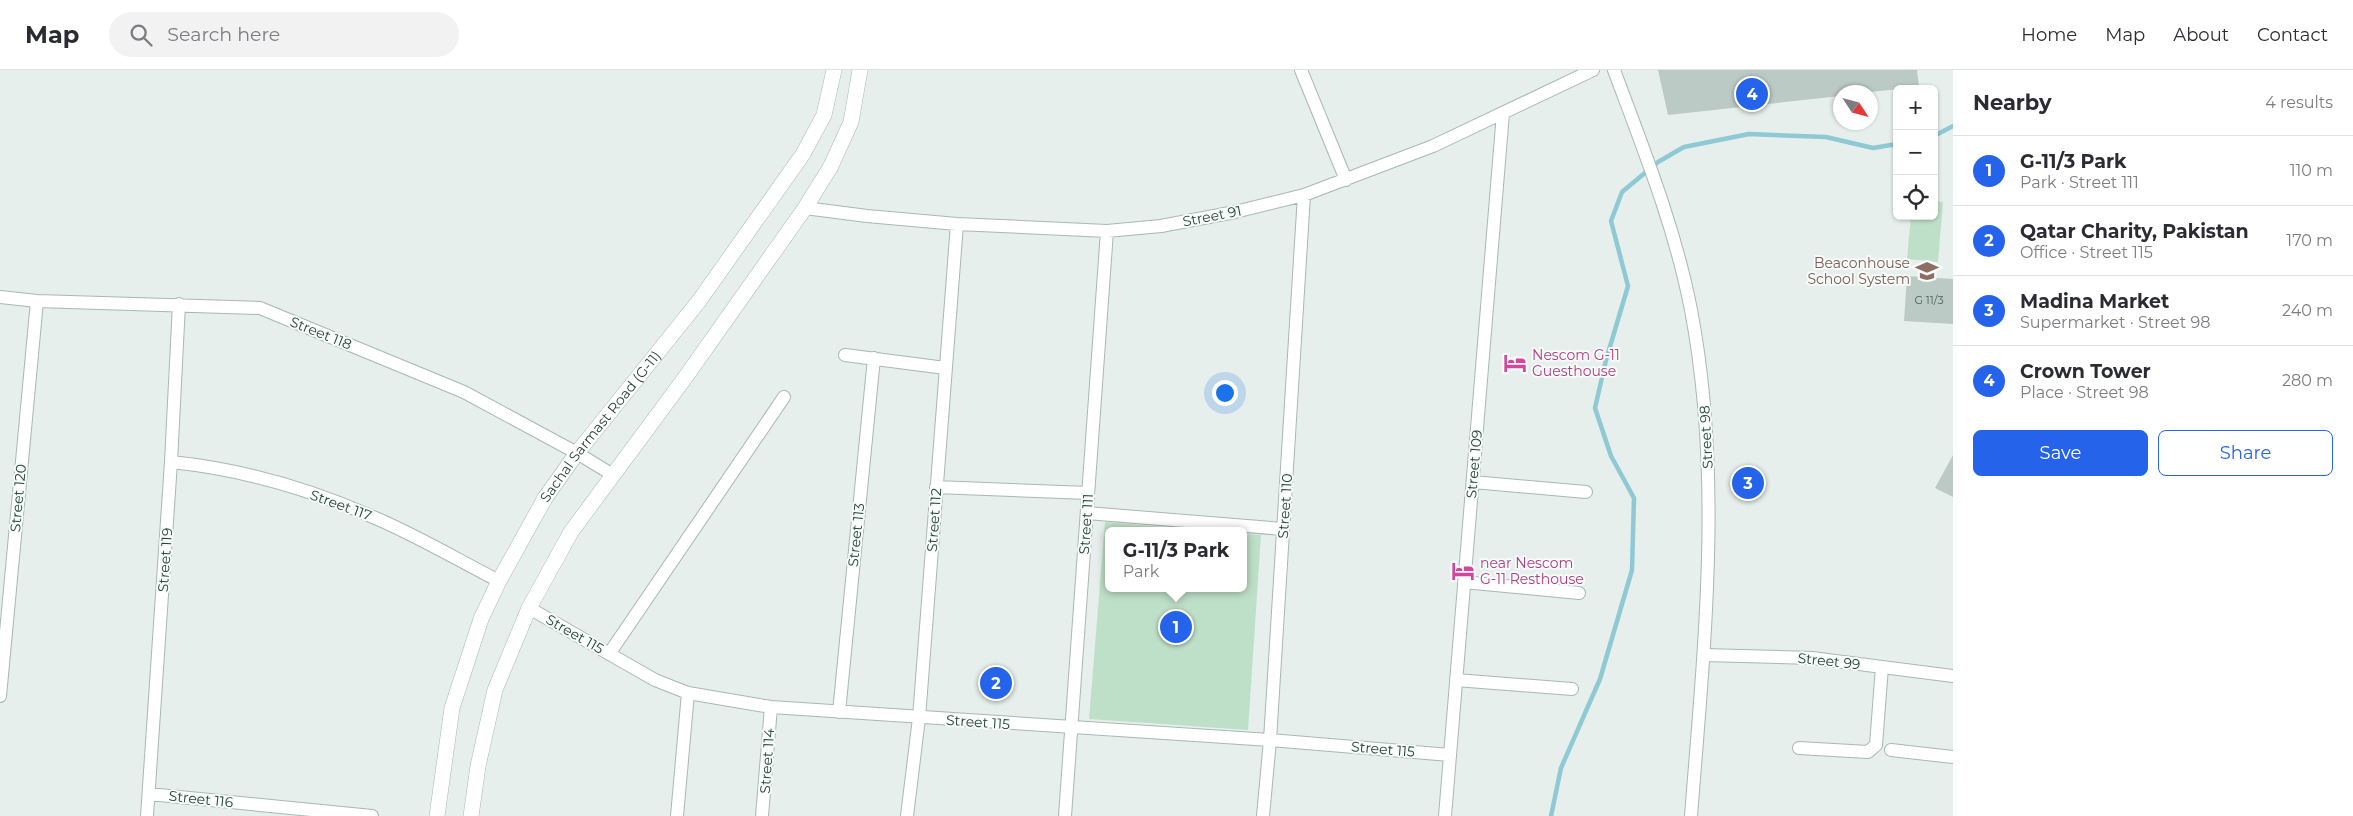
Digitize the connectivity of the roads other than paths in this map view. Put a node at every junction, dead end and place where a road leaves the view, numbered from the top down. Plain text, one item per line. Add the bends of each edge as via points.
1 (834, 70) edge
2 (860, 70) edge
3 (1301, 70) edge
4 (1593, 70) edge
5 (1614, 70) edge
6 (1502, 113) junction
7 (1346, 180) junction
8 (1304, 195) junction
9 (805, 208) junction
10 (956, 224) junction
11 (1107, 231) junction
12 (0, 297) edge
13 (37, 301) junction
14 (179, 304) junction
15 (845, 355) dead end
16 (874, 358) junction
17 (945, 368) junction
18 (784, 397) dead end
19 (577, 453) junction
20 (171, 462) junction
21 (613, 475) junction
22 (1472, 482) junction
23 (936, 487) junction
24 (1586, 492) dead end
25 (1088, 494) junction
26 (1087, 513) junction
27 (1283, 529) junction
28 (499, 581) junction
29 (1464, 582) junction
30 (1579, 593) dead end
31 (529, 608) junction
32 (609, 654) junction
33 (1704, 655) junction
34 (1882, 667) junction
35 (1953, 676) edge
36 (1456, 680) junction
37 (1572, 689) dead end
38 (688, 693) junction
39 (0, 696) edge
40 (771, 707) junction
41 (839, 712) junction
42 (918, 718) junction
43 (1072, 728) junction
44 (1270, 740) junction
45 (1799, 748) dead end
46 (1891, 750) dead end
47 (1450, 755) junction
48 (1953, 757) edge
49 (149, 794) junction
50 (148, 816) edge
51 (372, 816) edge
52 (437, 816) edge
53 (471, 816) edge
54 (677, 816) edge
55 (762, 816) edge
56 (906, 816) edge
57 (1065, 816) edge
58 (1263, 816) edge
59 (1445, 816) edge
60 (1691, 816) edge

1 - 19 main road, Sachal Sarmast Road (G-11) via 824,115 803,154 699,301
2 - 9 main road via 851,122 831,166
3 - 7 street
4 - 6 street, Street 91
5 - 33 street, Street 98 via 1674,241 1691,309 1707,428 1709,519
6 - 7 street, Street 91 via 1433,146
6 - 22 street, Street 109
7 - 8 street, Street 91
8 - 11 street, Street 91 via 1161,226
8 - 27 street, Street 110
9 - 10 street, Street 91
9 - 21 main road
10 - 11 street, Street 91
10 - 17 street, Street 112
11 - 25 street, Street 111
12 - 13 street, Street 118
13 - 14 street, Street 118
13 - 39 street, Street 120
14 - 19 street, Street 118 via 260,308 464,392
14 - 20 street, Street 119
15 - 16 street
16 - 17 street
16 - 41 street, Street 113
17 - 23 street, Street 112
18 - 32 street
19 - 21 street, Street 118
19 - 28 main road, Sachal Sarmast Road (G-11) via 545,498
20 - 28 street, Street 117 via 213,466 329,499 374,517
20 - 49 street, Street 119
21 - 31 main road via 571,532
22 - 24 street
22 - 29 street, Street 109
23 - 25 street
23 - 42 street, Street 112
25 - 26 street, Street 111
26 - 27 street
26 - 43 street, Street 111
27 - 44 street, Street 110
28 - 52 main road, Sachal Sarmast Road (G-11) via 481,619 452,708
29 - 30 street
29 - 36 street, Street 109
31 - 32 street, Street 115
31 - 53 main road via 495,690
32 - 38 street, Street 115 via 655,680
33 - 34 street, Street 99 via 1812,658
33 - 60 street, Street 98
34 - 35 street, Street 99
34 - 45 street via 1874,749 1868,752
36 - 37 street
36 - 47 street, Street 109
38 - 40 street, Street 115
38 - 54 street
40 - 41 street, Street 115
40 - 55 street, Street 114
41 - 42 street, Street 115
42 - 43 street, Street 115
42 - 56 street, Street 112
43 - 44 street, Street 115
43 - 57 street, Street 111
44 - 47 street, Street 115
44 - 58 street, Street 110
46 - 48 street
47 - 59 street, Street 109
49 - 50 street, Street 119
49 - 51 street, Street 116

